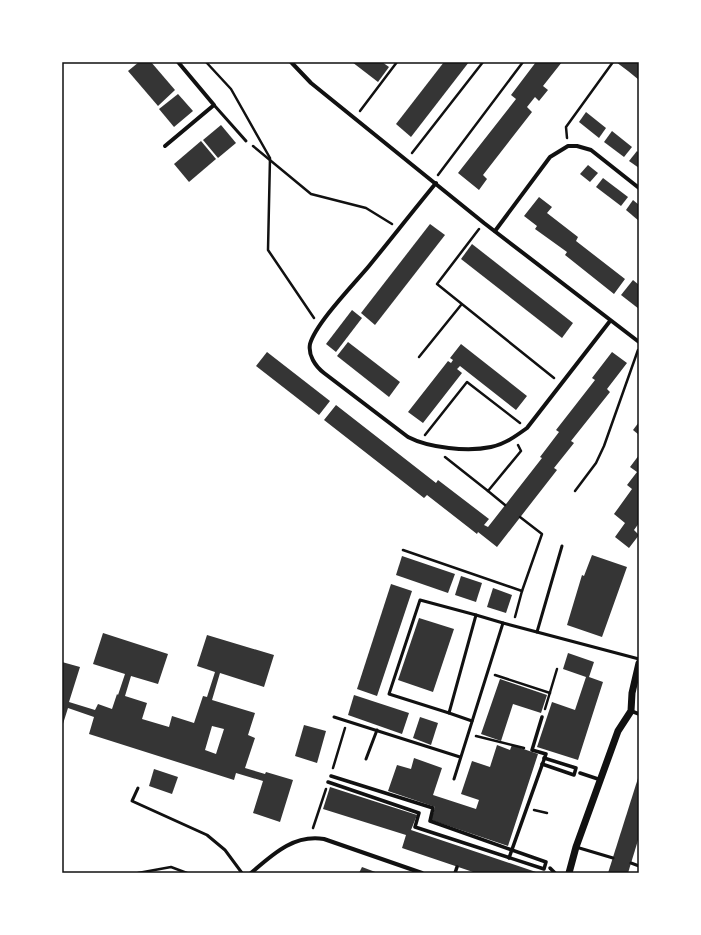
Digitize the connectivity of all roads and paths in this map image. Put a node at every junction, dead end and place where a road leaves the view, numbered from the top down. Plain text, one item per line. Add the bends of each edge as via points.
1 (178, 62) edge
2 (206, 62) edge
3 (291, 62) edge
4 (397, 62) edge
5 (483, 62) edge
6 (523, 62) edge
7 (612, 63) edge
8 (214, 105) junction
9 (355, 118) junction
10 (246, 141) joint
11 (165, 146) dead end
12 (568, 146) junction
13 (270, 158) junction
14 (407, 159) junction
15 (435, 182) junction
16 (639, 188) edge
17 (484, 223) junction
18 (399, 228) junction
19 (495, 231) junction
20 (461, 305) junction
21 (610, 321) junction
22 (320, 327) junction
23 (639, 342) edge
24 (639, 348) edge
25 (419, 357) dead end
26 (561, 383) junction
27 (527, 428) junction
28 (514, 438) junction
29 (419, 443) junction
30 (439, 446) junction
31 (488, 491) junction
32 (574, 491) dead end
33 (505, 505) dead end
34 (520, 517) dead end
35 (562, 546) dead end
36 (403, 550) dead end
37 (522, 591) junction
38 (476, 615) junction
39 (503, 623) junction
40 (513, 625) junction
41 (537, 632) junction
42 (639, 659) edge
43 (639, 663) edge
44 (557, 669) dead end
45 (487, 673) junction
46 (550, 693) junction
47 (630, 711) junction
48 (449, 713) junction
49 (639, 714) edge
50 (334, 717) dead end
51 (542, 717) joint
52 (472, 721) junction
53 (377, 730) junction
54 (468, 734) junction
55 (532, 750) junction
56 (460, 757) junction
57 (544, 758) junction
58 (366, 759) dead end
59 (542, 764) junction
60 (580, 773) dead end
61 (331, 776) dead end
62 (454, 779) dead end
63 (602, 780) junction
64 (328, 782) dead end
65 (138, 788) dead end
66 (422, 804) junction
67 (530, 809) dead end
68 (419, 813) junction
69 (547, 813) dead end
70 (430, 821) junction
71 (427, 830) junction
72 (464, 843) junction
73 (576, 847) junction
74 (463, 848) dead end
75 (512, 850) junction
76 (509, 858) junction
77 (613, 858) dead end
78 (631, 863) dead end
79 (639, 866) edge
80 (457, 867) dead end
81 (550, 868) dead end
82 (138, 873) edge
83 (187, 873) edge
84 (242, 873) edge
85 (251, 873) edge
86 (422, 873) edge
87 (455, 873) edge
88 (555, 873) edge
89 (570, 873) edge

1 - 8 street
2 - 13 path via 231,89
3 - 9 street via 311,83
4 - 9 path
5 - 14 path
6 - 15 path
7 - 12 path via 566,127
8 - 10 lane
8 - 11 street
9 - 14 street
10 - 13 path
12 - 16 street via 591,150
12 - 19 street via 550,157
13 - 18 path via 311,194 366,208
13 - 22 path via 268,250
14 - 15 street
15 - 17 street
15 - 18 street
17 - 19 street
17 - 20 path via 437,284
18 - 22 street
19 - 21 street
20 - 25 path
20 - 26 path
21 - 23 street
21 - 26 street
22 - 29 street via 310,346 312,358 318,368
24 - 32 path via 604,446 596,463
26 - 27 street
27 - 28 street
27 - 29 path via 467,382
28 - 30 street via 491,447 477,449
28 - 31 path via 521,451
29 - 30 street
30 - 31 path via 442,455
31 - 33 path
34 - 37 path via 542,534
35 - 41 lane
36 - 37 path
37 - 40 path
38 - 39 lane
38 - 48 lane
38 - 48 lane via 420,600 388,694
39 - 40 lane
39 - 45 lane
40 - 41 lane
41 - 42 lane
43 - 47 street
44 - 46 path
45 - 46 path
45 - 52 lane
46 - 51 path
47 - 49 street
47 - 63 street via 618,731
48 - 52 lane
50 - 53 lane
51 - 55 street
52 - 54 lane
53 - 56 lane
53 - 58 lane
54 - 55 path
54 - 56 lane
55 - 57 street via 546,754
56 - 62 lane
57 - 59 street
57 - 59 street via 576,768 574,775
59 - 75 street
60 - 63 street
61 - 66 street
63 - 73 street
64 - 68 street
65 - 84 lane via 132,801 207,835 225,850
66 - 68 street
66 - 70 street via 433,808
67 - 69 path
68 - 71 street via 415,827
70 - 71 street
70 - 75 street
71 - 72 street
72 - 74 street
72 - 76 street
73 - 77 lane
73 - 89 street
75 - 76 street
75 - 76 street via 546,862 544,869
78 - 79 lane
80 - 87 street
81 - 88 street
82 - 83 path via 171,867
85 - 86 street via 291,843 311,837 324,839

